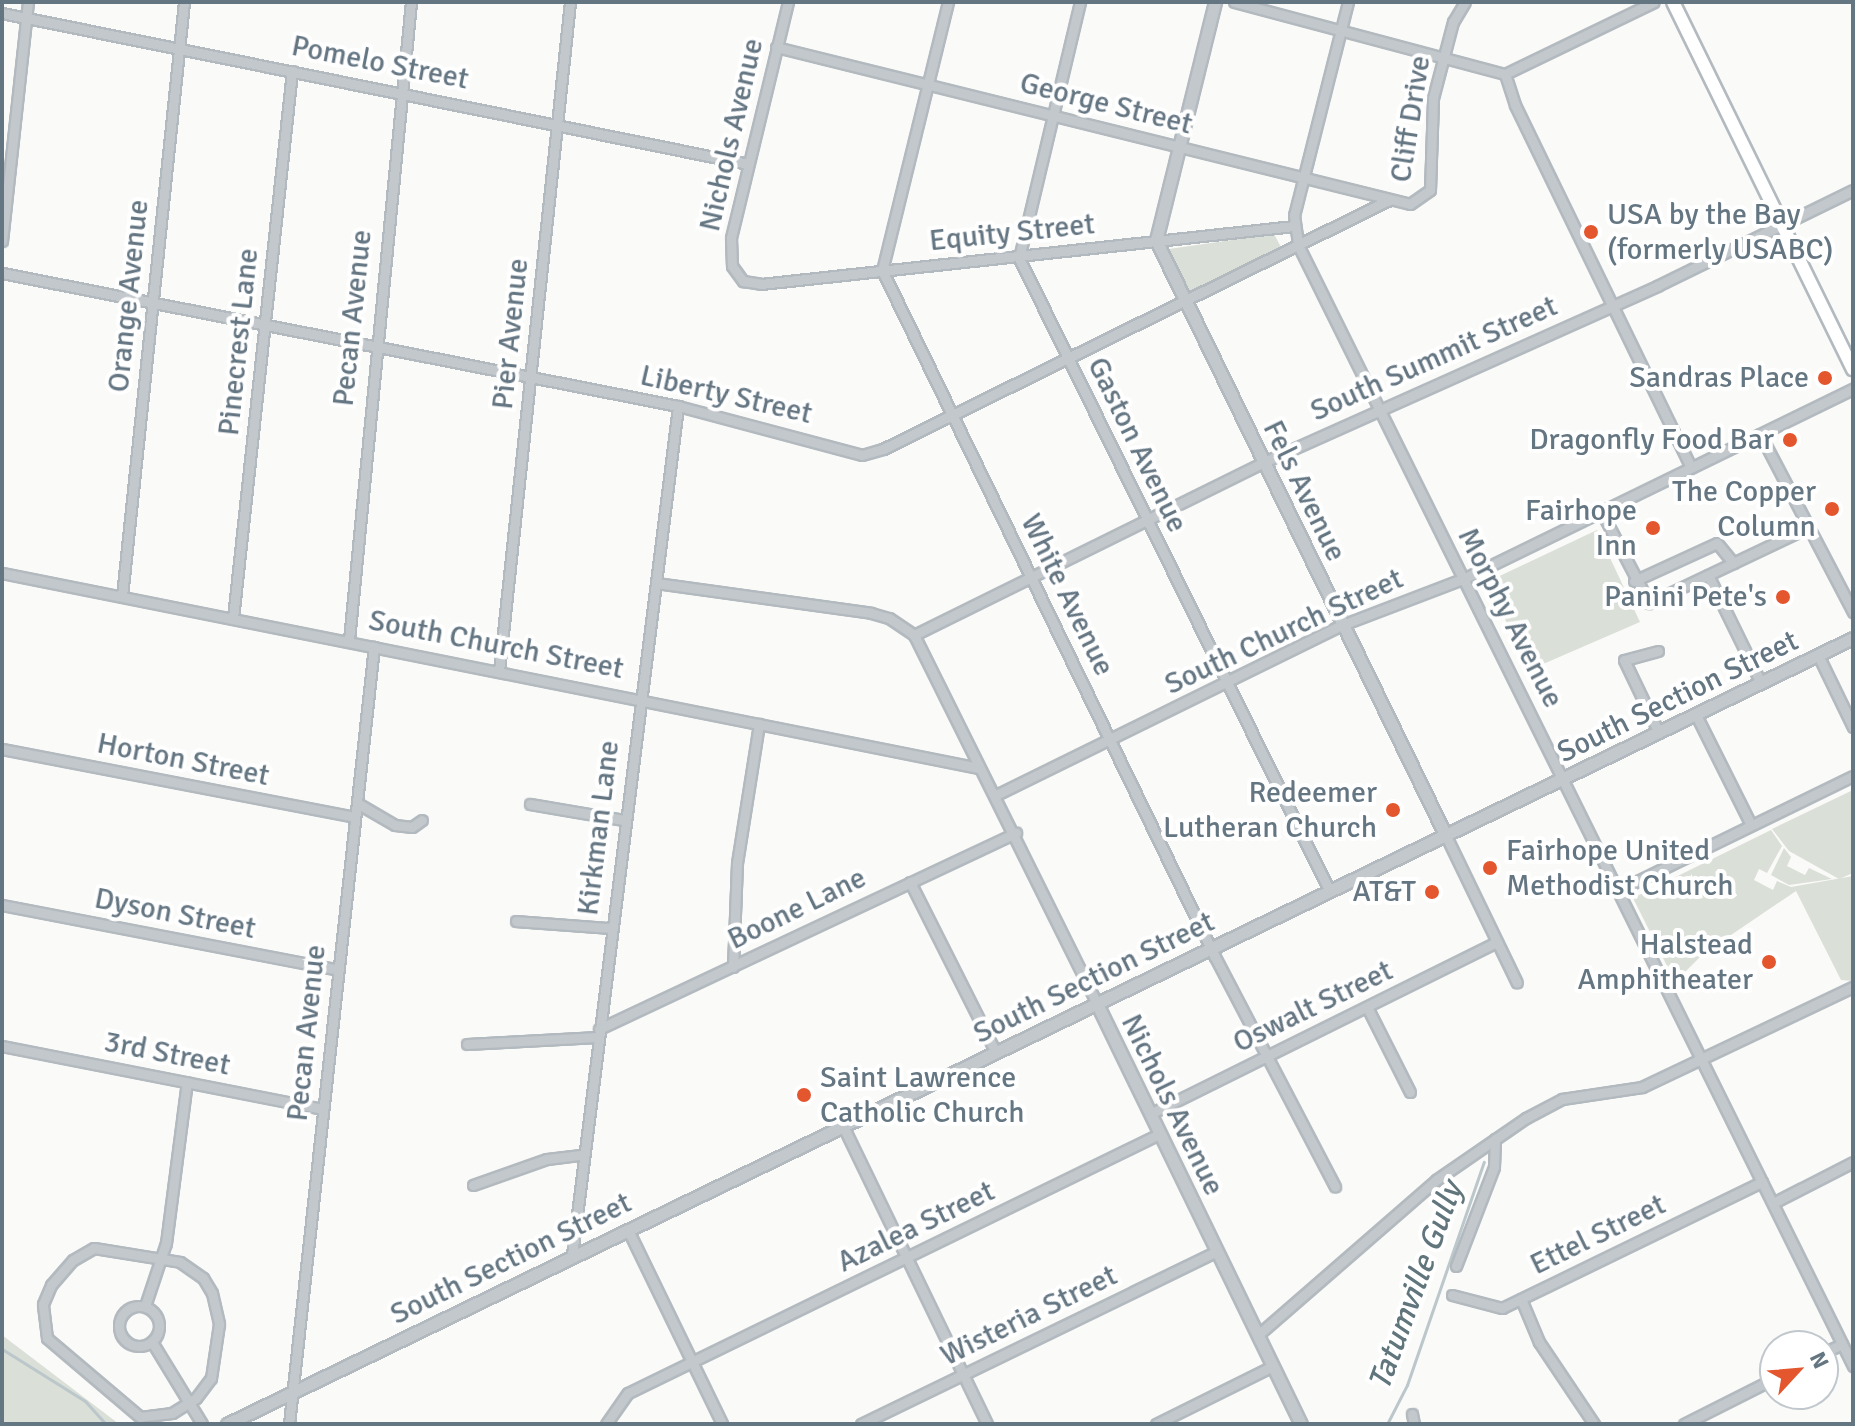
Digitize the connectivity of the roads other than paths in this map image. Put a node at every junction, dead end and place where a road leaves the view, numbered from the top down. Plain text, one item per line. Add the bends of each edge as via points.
1 (28, 2) edge
2 (184, 2) edge
3 (411, 2) edge
4 (570, 2) edge
5 (788, 2) edge
6 (948, 2) edge
7 (1080, 2) edge
8 (1215, 2) edge
9 (1234, 2) edge
10 (1348, 2) edge
11 (1465, 2) edge
12 (1654, 2) edge
13 (1673, 2) edge
14 (2, 13) edge
15 (26, 18) junction
16 (1342, 28) junction
17 (776, 47) junction
18 (179, 48) junction
19 (1444, 55) junction
20 (292, 71) junction
21 (1505, 74) junction
22 (927, 87) junction
23 (401, 92) junction
24 (1051, 113) junction
25 (556, 123) junction
26 (1178, 147) junction
27 (748, 164) junction
28 (1303, 179) junction
29 (1853, 190) edge
30 (1423, 199) joint
31 (1389, 200) junction
32 (1783, 225) junction
33 (1294, 226) junction
34 (1156, 240) junction
35 (2, 241) edge
36 (1298, 245) junction
37 (1019, 258) junction
38 (882, 270) junction
39 (2, 273) edge
40 (738, 277) joint
41 (152, 301) junction
42 (1183, 301) junction
43 (1614, 306) junction
44 (265, 323) junction
45 (374, 344) junction
46 (1068, 358) junction
47 (1853, 369) edge
48 (532, 376) junction
49 (1853, 389) edge
50 (678, 406) junction
51 (1380, 408) junction
52 (953, 415) junction
53 (1760, 434) junction
54 (1264, 462) junction
55 (1691, 468) junction
56 (1601, 511) junction
57 (1148, 519) junction
58 (1807, 528) junction
59 (1733, 563) junction
60 (2, 573) edge
61 (1708, 575) junction
62 (1032, 577) junction
63 (1465, 578) junction
64 (1634, 581) junction
65 (656, 583) junction
66 (122, 596) junction
67 (1853, 612) edge
68 (233, 618) junction
69 (1342, 625) junction
70 (914, 635) junction
71 (1853, 638) edge
72 (349, 640) junction
73 (374, 647) junction
74 (1658, 651) dead end
75 (1818, 655) junction
76 (499, 671) junction
77 (1227, 683) junction
78 (1761, 683) junction
79 (640, 699) junction
80 (1696, 715) junction
81 (759, 724) junction
82 (1853, 727) edge
83 (1659, 733) junction
84 (1110, 741) junction
85 (2, 749) edge
86 (979, 768) junction
87 (1853, 776) edge
88 (1564, 779) junction
89 (996, 795) junction
90 (357, 803) junction
91 (530, 804) dead end
92 (355, 817) junction
93 (422, 820) dead end
94 (624, 820) junction
95 (1751, 825) junction
96 (1016, 833) junction
97 (1445, 834) junction
98 (910, 882) junction
99 (1329, 890) junction
100 (1619, 890) junction
101 (2, 905) edge
102 (516, 921) dead end
103 (610, 928) junction
104 (1497, 942) junction
105 (1211, 949) junction
106 (733, 967) junction
107 (338, 970) junction
108 (1517, 983) dead end
109 (1853, 987) edge
110 (1097, 1004) junction
111 (1368, 1009) junction
112 (599, 1033) junction
113 (467, 1044) dead end
114 (2, 1046) edge
115 (995, 1051) junction
116 (1269, 1055) junction
117 (1703, 1060) junction
118 (187, 1082) junction
119 (1410, 1092) dead end
120 (323, 1109) junction
121 (1150, 1114) junction
122 (843, 1126) junction
123 (1159, 1134) junction
124 (1495, 1139) junction
125 (581, 1155) junction
126 (1853, 1162) edge
127 (1762, 1182) junction
128 (473, 1185) dead end
129 (1335, 1187) dead end
130 (1773, 1203) junction
131 (628, 1230) junction
132 (1217, 1251) junction
133 (572, 1255) junction
134 (161, 1257) junction
135 (907, 1258) junction
136 (1456, 1266) dead end
137 (1452, 1295) dead end
138 (1521, 1299) junction
139 (145, 1306) junction
140 (1258, 1335) junction
141 (152, 1342) junction
142 (1842, 1344) junction
143 (1839, 1345) edge
144 (692, 1361) junction
145 (1273, 1366) junction
146 (1853, 1366) edge
147 (964, 1374) junction
148 (1759, 1386) edge
149 (293, 1391) junction
150 (189, 1403) junction
151 (202, 1424) edge
152 (227, 1424) edge
153 (289, 1424) edge
154 (606, 1424) edge
155 (722, 1424) edge
156 (861, 1424) edge
157 (987, 1424) edge
158 (1156, 1424) edge
159 (1301, 1424) edge
160 (1594, 1424) edge
161 (1684, 1424) edge

1 - 15 street
2 - 18 street, Orange Avenue
3 - 23 street, Pecan Avenue
4 - 25 street, Pier Avenue
5 - 17 street, Nichols Avenue
6 - 22 street
7 - 24 street
8 - 26 street
9 - 16 street
10 - 16 street, Morphy Avenue
11 - 19 street, Cliff Drive
12 - 21 street
13 - 32 main road
14 - 15 street, Pomelo Street
15 - 18 street, Pomelo Street
15 - 35 street
16 - 19 street
16 - 28 street, Morphy Avenue
17 - 22 street, George Street
17 - 27 street, Nichols Avenue
18 - 20 street, Pomelo Street
18 - 41 street, Orange Avenue
19 - 21 street
19 - 30 street, Cliff Drive via 1433,98 1430,190
20 - 23 street, Pomelo Street
20 - 44 street, Pinecrest Lane
21 - 43 street
22 - 24 street, George Street
22 - 38 street
23 - 25 street, Pomelo Street
23 - 45 street, Pecan Avenue
24 - 26 street, George Street
24 - 37 street
25 - 27 street, Pomelo Street
25 - 48 street, Pier Avenue
26 - 28 street, George Street
26 - 34 street
27 - 40 street, Nichols Avenue via 729,256
28 - 31 street, George Street
28 - 33 street, Morphy Avenue
29 - 32 street, South Summit Street
30 - 31 street, George Street via 1410,204
31 - 36 street, Liberty Street
32 - 43 street, South Summit Street
32 - 47 main road
33 - 34 street, Equity Street
33 - 36 street, Morphy Avenue
34 - 37 street, Equity Street
34 - 42 street, Fels Avenue
36 - 42 street, Liberty Street
36 - 51 street, Morphy Avenue
37 - 38 street, Equity Street
37 - 46 street, Gaston Avenue
38 - 40 street, Equity Street via 761,284
38 - 52 street, White Avenue
39 - 41 street, Liberty Street
41 - 44 street, Liberty Street
41 - 66 street, Orange Avenue
42 - 46 street, Liberty Street
42 - 54 street, Fels Avenue
43 - 51 street, South Summit Street
43 - 55 street
44 - 45 street, Liberty Street
44 - 68 street, Pinecrest Lane
45 - 48 street, Liberty Street
45 - 72 street, Pecan Avenue
46 - 52 street, Liberty Street
46 - 57 street, Gaston Avenue
48 - 50 street, Liberty Street
48 - 76 street, Pier Avenue
49 - 53 street, South Church Street
50 - 52 street, Liberty Street via 853,455 883,449
50 - 65 street, Kirkman Lane
51 - 54 street, South Summit Street
51 - 63 street, Morphy Avenue
52 - 62 street, White Avenue
53 - 55 street, South Church Street
53 - 58 street
54 - 57 street, South Summit Street
54 - 69 street, Fels Avenue
55 - 56 street, South Church Street
56 - 63 street, South Church Street
56 - 64 street
57 - 62 street, South Summit Street
57 - 77 street, Gaston Avenue
58 - 59 street
58 - 67 street
59 - 61 street
59 - 64 street via 1717,543
60 - 66 street, South Church Street
61 - 64 street via 1649,603
61 - 78 street
62 - 70 street, South Summit Street
62 - 84 street, White Avenue
63 - 69 street, South Church Street
63 - 88 street, Morphy Avenue
65 - 70 street via 871,613
65 - 79 street, Kirkman Lane
66 - 68 street, South Church Street
68 - 72 street, South Church Street
69 - 77 street, South Church Street
69 - 97 street, Fels Avenue
70 - 86 street, Nichols Avenue
71 - 75 street, South Section Street
72 - 73 street, South Church Street
73 - 76 street, South Church Street
73 - 90 street, Pecan Avenue
74 - 83 street via 1624,660
75 - 78 street, South Section Street
75 - 82 street
76 - 79 street, South Church Street
77 - 84 street, South Church Street
77 - 99 street, Gaston Avenue
78 - 80 street, South Section Street
79 - 81 street, South Church Street
79 - 94 street, Kirkman Lane
80 - 83 street, South Section Street
80 - 95 street
81 - 86 street, South Church Street
81 - 106 street via 737,863
83 - 88 street, South Section Street
84 - 89 street, South Church Street
84 - 105 street, White Avenue
85 - 92 street, Horton Street
86 - 89 street, Nichols Avenue
87 - 95 street
88 - 97 street, South Section Street
88 - 100 street, Morphy Avenue
89 - 96 street, Nichols Avenue
90 - 92 street, Pecan Avenue
90 - 93 street via 395,825 412,827
91 - 94 street
92 - 107 street, Pecan Avenue
94 - 103 street, Kirkman Lane
95 - 100 street
96 - 98 street, Boone Lane
96 - 110 street, Nichols Avenue
97 - 99 street, South Section Street
97 - 104 street, Fels Avenue
98 - 106 street, Boone Lane
98 - 115 street
99 - 105 street, South Section Street
100 - 117 street, Morphy Avenue
101 - 107 street, Dyson Street
102 - 103 street
103 - 112 street, Kirkman Lane
104 - 108 street, Fels Avenue
104 - 111 street, Oswalt Street
105 - 110 street, South Section Street
105 - 116 street, White Avenue
106 - 112 street, Boone Lane
107 - 120 street, Pecan Avenue
109 - 117 street
110 - 115 street, South Section Street
110 - 121 street, Nichols Avenue
111 - 116 street, Oswalt Street
111 - 119 street
112 - 113 street, Boone Lane
112 - 125 street, Kirkman Lane
114 - 118 street, 3rd Street
115 - 122 street, South Section Street
116 - 121 street, Oswalt Street
116 - 129 street, White Avenue
117 - 124 street via 1642,1087 1562,1099
117 - 127 street, Morphy Avenue
118 - 120 street, 3rd Street
118 - 134 street
120 - 149 street, Pecan Avenue
121 - 123 street, Nichols Avenue
122 - 131 street, South Section Street
122 - 135 street
123 - 132 street, Nichols Avenue
123 - 135 street, Azalea Street
124 - 136 street via 1494,1167
124 - 140 street via 1436,1180
125 - 128 street via 547,1159
125 - 133 street, Kirkman Lane
126 - 130 street
127 - 130 street, Morphy Avenue
127 - 138 street, Ettel Street
130 - 142 street, Morphy Avenue
131 - 133 street, South Section Street
131 - 144 street
132 - 140 street, Nichols Avenue
132 - 147 street, Wisteria Street
133 - 149 street, South Section Street
134 - 139 street
134 - 150 street via 189,1266 203,1278 218,1315 211,1378
134 - 150 street via 104,1246 84,1253 51,1285 42,1326 66,1359 140,1417 163,1417
135 - 144 street, Azalea Street
135 - 147 street
137 - 138 street, Ettel Street via 1495,1309
138 - 160 street via 1539,1342
139 - 141 street via 160,1325
139 - 141 street via 126,1311 120,1330 132,1345
140 - 145 street, Nichols Avenue
141 - 150 street
142 - 143 street
142 - 146 street, Morphy Avenue
144 - 154 street, Azalea Street via 628,1393
144 - 155 street
145 - 158 street
145 - 159 street, Nichols Avenue
147 - 156 street, Wisteria Street
147 - 157 street
148 - 161 street
149 - 152 street, South Section Street
149 - 153 street, Pecan Avenue
150 - 151 street

